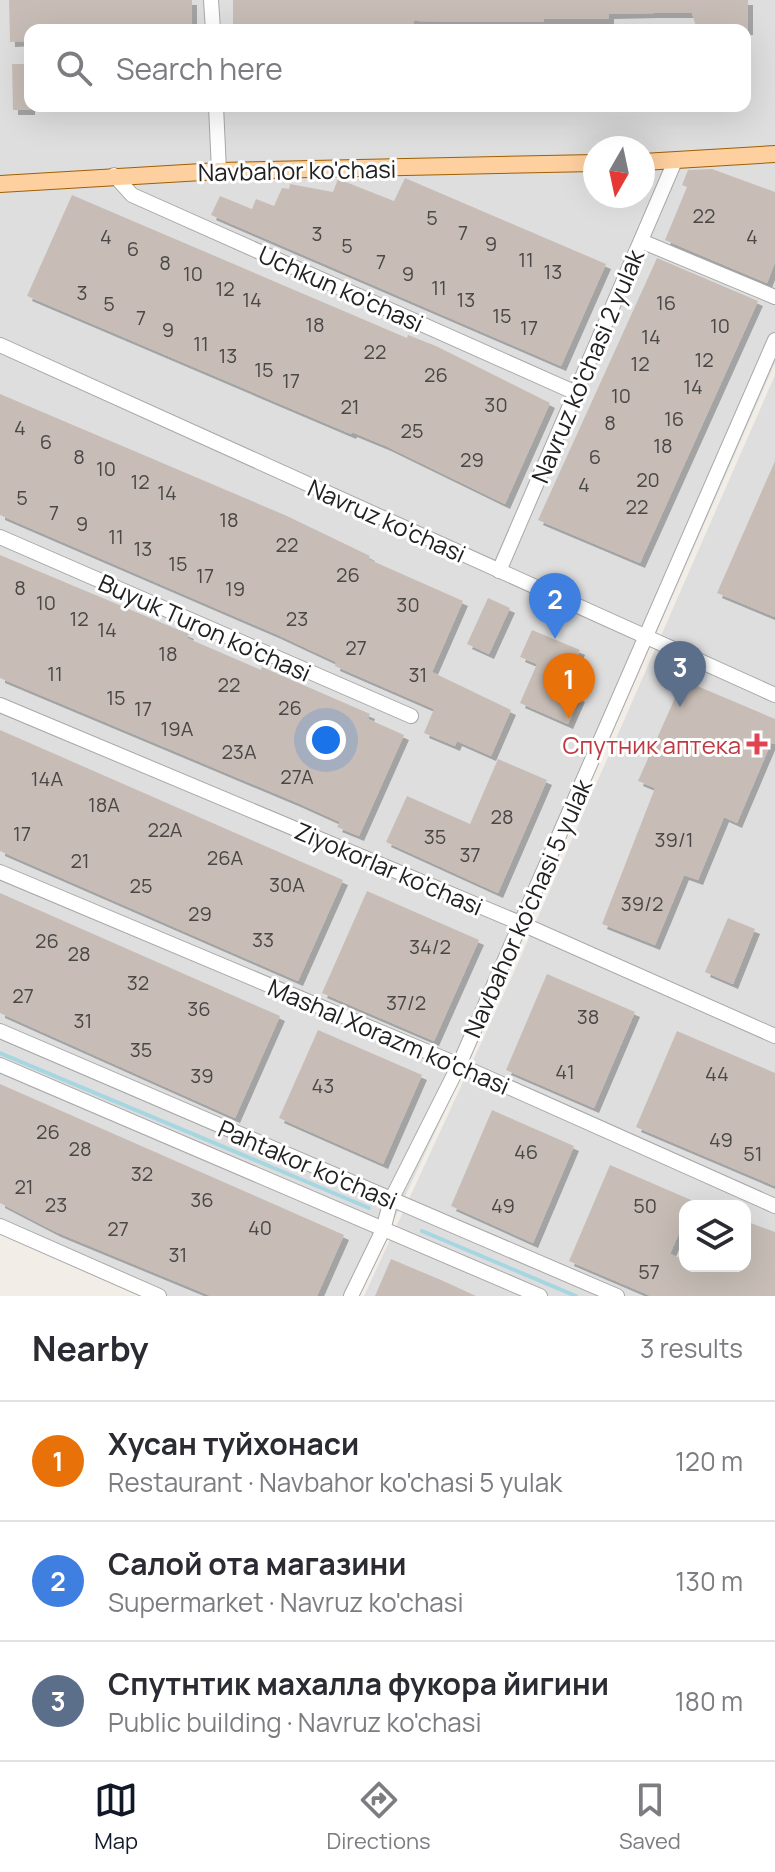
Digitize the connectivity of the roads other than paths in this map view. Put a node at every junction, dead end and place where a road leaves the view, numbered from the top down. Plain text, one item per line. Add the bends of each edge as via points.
1 (211, 0) edge
2 (213, 24) edge
3 (216, 112) edge
4 (775, 154) edge
5 (675, 161) junction
6 (655, 162) edge
7 (583, 163) edge
8 (219, 171) junction
9 (114, 175) junction
10 (0, 184) edge
11 (641, 241) junction
12 (775, 297) edge
13 (775, 340) edge
14 (0, 345) edge
15 (574, 392) junction
16 (0, 537) edge
17 (499, 571) junction
18 (646, 637) junction
19 (775, 695) edge
20 (0, 705) edge
21 (411, 716) dead end
22 (0, 872) edge
23 (520, 923) junction
24 (0, 1031) edge
25 (775, 1036) edge
26 (0, 1065) edge
27 (459, 1065) junction
28 (391, 1200) junction
29 (775, 1206) edge
30 (0, 1226) edge
31 (383, 1230) junction
32 (159, 1296) edge
33 (351, 1296) edge
34 (540, 1296) edge
35 (617, 1296) edge

1 - 2 street
3 - 8 street
4 - 5 main road
5 - 6 main road
5 - 11 street, Navruz ko'chasi 2 yulak
7 - 8 main road, Navbahor ko'chasi
8 - 9 main road, Navbahor ko'chasi
9 - 10 main road, Navbahor ko'chasi
9 - 15 street, Uchkun ko'chasi via 132,195
11 - 12 street
11 - 15 street, Navruz ko'chasi 2 yulak
13 - 18 street, Navbahor ko'chasi 5 yulak
14 - 17 street, Navruz ko'chasi
15 - 17 street, Navruz ko'chasi 2 yulak
16 - 21 street, Buyuk Turon ko'chasi
17 - 18 street, Navruz ko'chasi
18 - 19 street, Navruz ko'chasi
18 - 23 street, Navbahor ko'chasi 5 yulak
20 - 23 street, Ziyokorlar ko'chasi
22 - 27 street, Mashal Xorazm ko'chasi
23 - 25 street, Ziyokorlar ko'chasi
23 - 27 street, Navbahor ko'chasi 5 yulak
24 - 28 street, Pahtakor ko'chasi
26 - 31 street, Pahtakor ko'chasi
27 - 28 street, Navbahor ko'chasi 5 yulak
27 - 29 street, Mashal Xorazm ko'chasi
28 - 31 street, Navbahor ko'chasi 5 yulak
28 - 35 street, Pahtakor ko'chasi
30 - 32 street
31 - 33 street, Navbahor ko'chasi 5 yulak
31 - 34 street, Pahtakor ko'chasi

